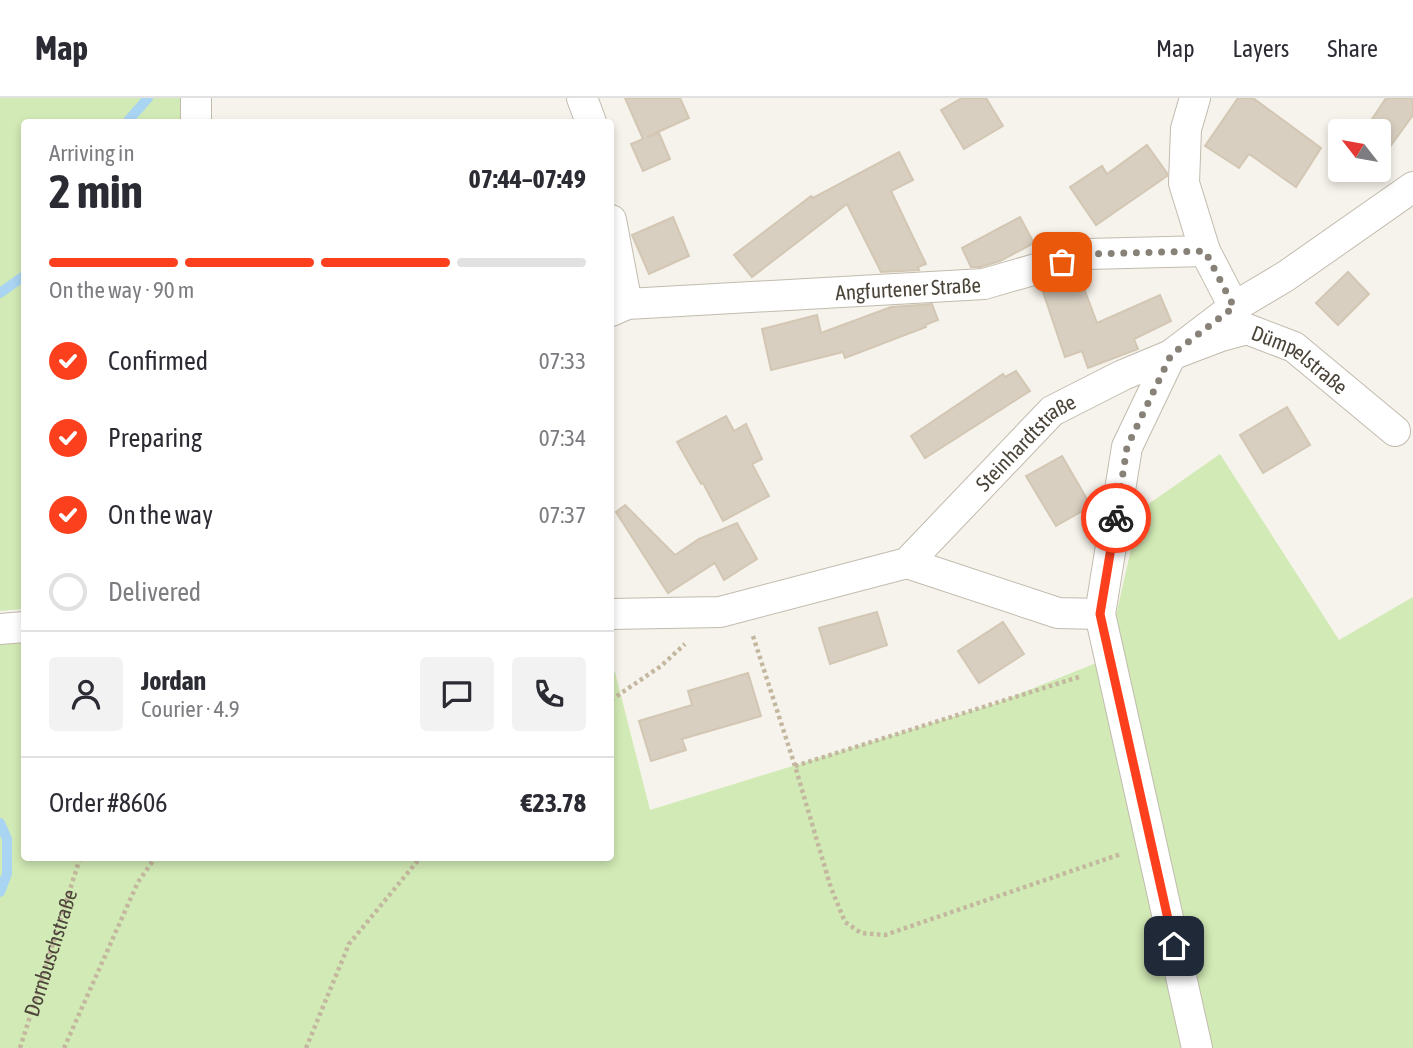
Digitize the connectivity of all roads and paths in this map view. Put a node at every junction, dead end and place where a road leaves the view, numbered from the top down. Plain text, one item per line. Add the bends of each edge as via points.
1 (196, 98) edge
2 (582, 98) edge
3 (1195, 98) edge
4 (196, 119) edge
5 (591, 119) edge
6 (1413, 187) edge
7 (1205, 251) junction
8 (614, 253) edge
9 (1234, 307) junction
10 (619, 308) edge
11 (1171, 355) junction
12 (1395, 431) dead end
13 (907, 563) junction
14 (732, 609) junction
15 (614, 614) edge
16 (1100, 614) junction
17 (21, 627) edge
18 (0, 629) edge
19 (1115, 678) junction
20 (614, 698) edge
21 (794, 766) junction
22 (1152, 844) junction
23 (79, 861) edge
24 (153, 861) edge
25 (418, 861) edge
26 (20, 1048) edge
27 (64, 1048) edge
28 (306, 1048) edge
29 (1197, 1048) edge

1 - 4 street
2 - 5 street
3 - 7 street via 1186,128 1184,183
6 - 9 street
7 - 9 street
7 - 10 street, Angfurtener Straße via 1088,254 984,284
8 - 10 street
9 - 11 street, Steinhardtstraße
11 - 12 street, Dümpelstraße via 1248,329 1294,346
11 - 13 street, Steinhardtstraße via 1052,411
11 - 16 street via 1127,447
13 - 14 street
13 - 16 street via 1058,613
14 - 15 street
14 - 20 path
14 - 21 path
16 - 19 street
17 - 18 street
19 - 21 path via 1084,676
19 - 22 street
21 - 22 path via 831,888 845,922 861,933 885,934
22 - 29 street
23 - 26 path, Dornbuschstraße
24 - 27 path via 138,882
25 - 28 path via 349,944

